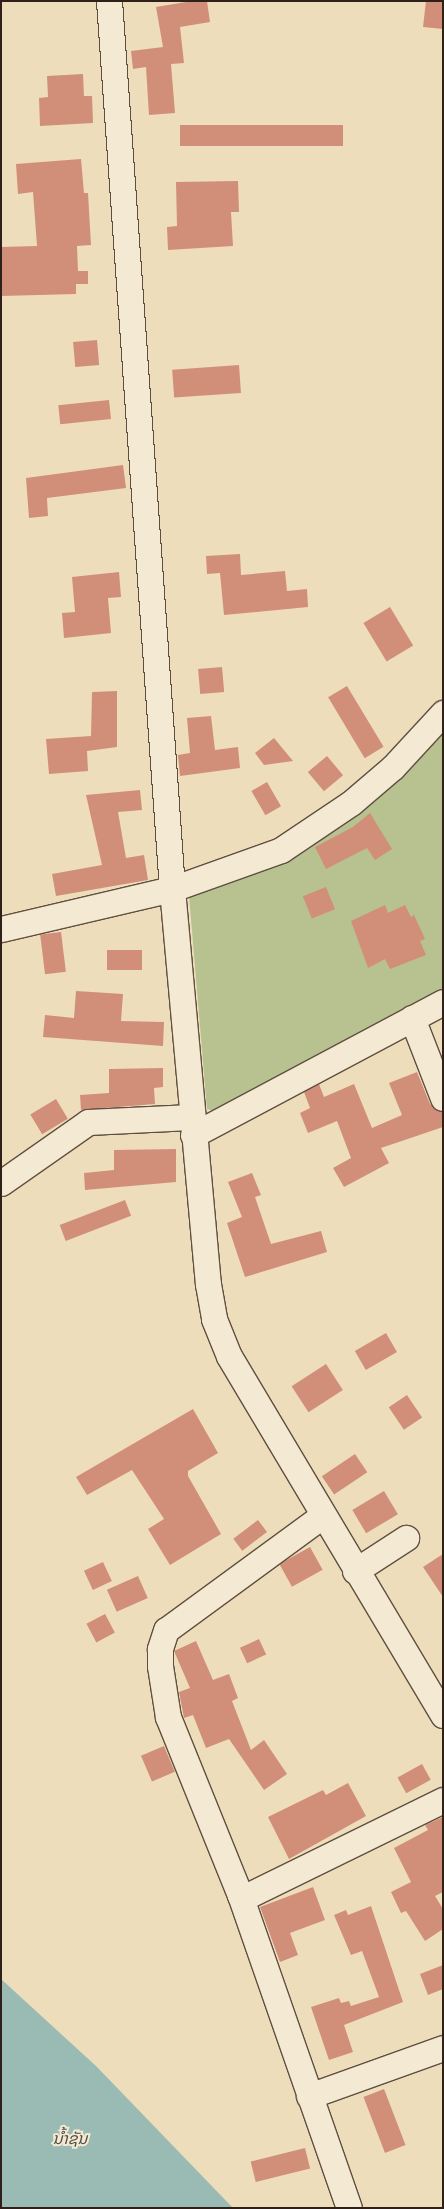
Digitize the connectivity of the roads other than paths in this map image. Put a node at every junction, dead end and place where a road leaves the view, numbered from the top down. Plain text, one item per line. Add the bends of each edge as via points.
1 (109, 1) edge
2 (443, 713) edge
3 (172, 889) junction
4 (1, 929) edge
5 (443, 1002) edge
6 (412, 1018) junction
7 (443, 1098) edge
8 (192, 1126) junction
9 (1, 1183) edge
10 (322, 1516) junction
11 (406, 1538) dead end
12 (355, 1571) junction
13 (443, 1714) edge
14 (443, 1800) edge
15 (240, 1895) junction
16 (443, 2048) edge
17 (308, 2096) junction
18 (349, 2208) edge

1 - 3 street
2 - 3 street via 393,767 312,832 255,862
3 - 4 street
3 - 8 street
5 - 6 street
6 - 7 street
6 - 8 street
8 - 9 street via 88,1122 71,1130
8 - 10 street via 214,1318 228,1356
10 - 12 street
10 - 15 street via 166,1630 160,1649 168,1717
11 - 12 street
12 - 13 street
14 - 15 street via 249,1896
15 - 17 street
16 - 17 street
17 - 18 street

